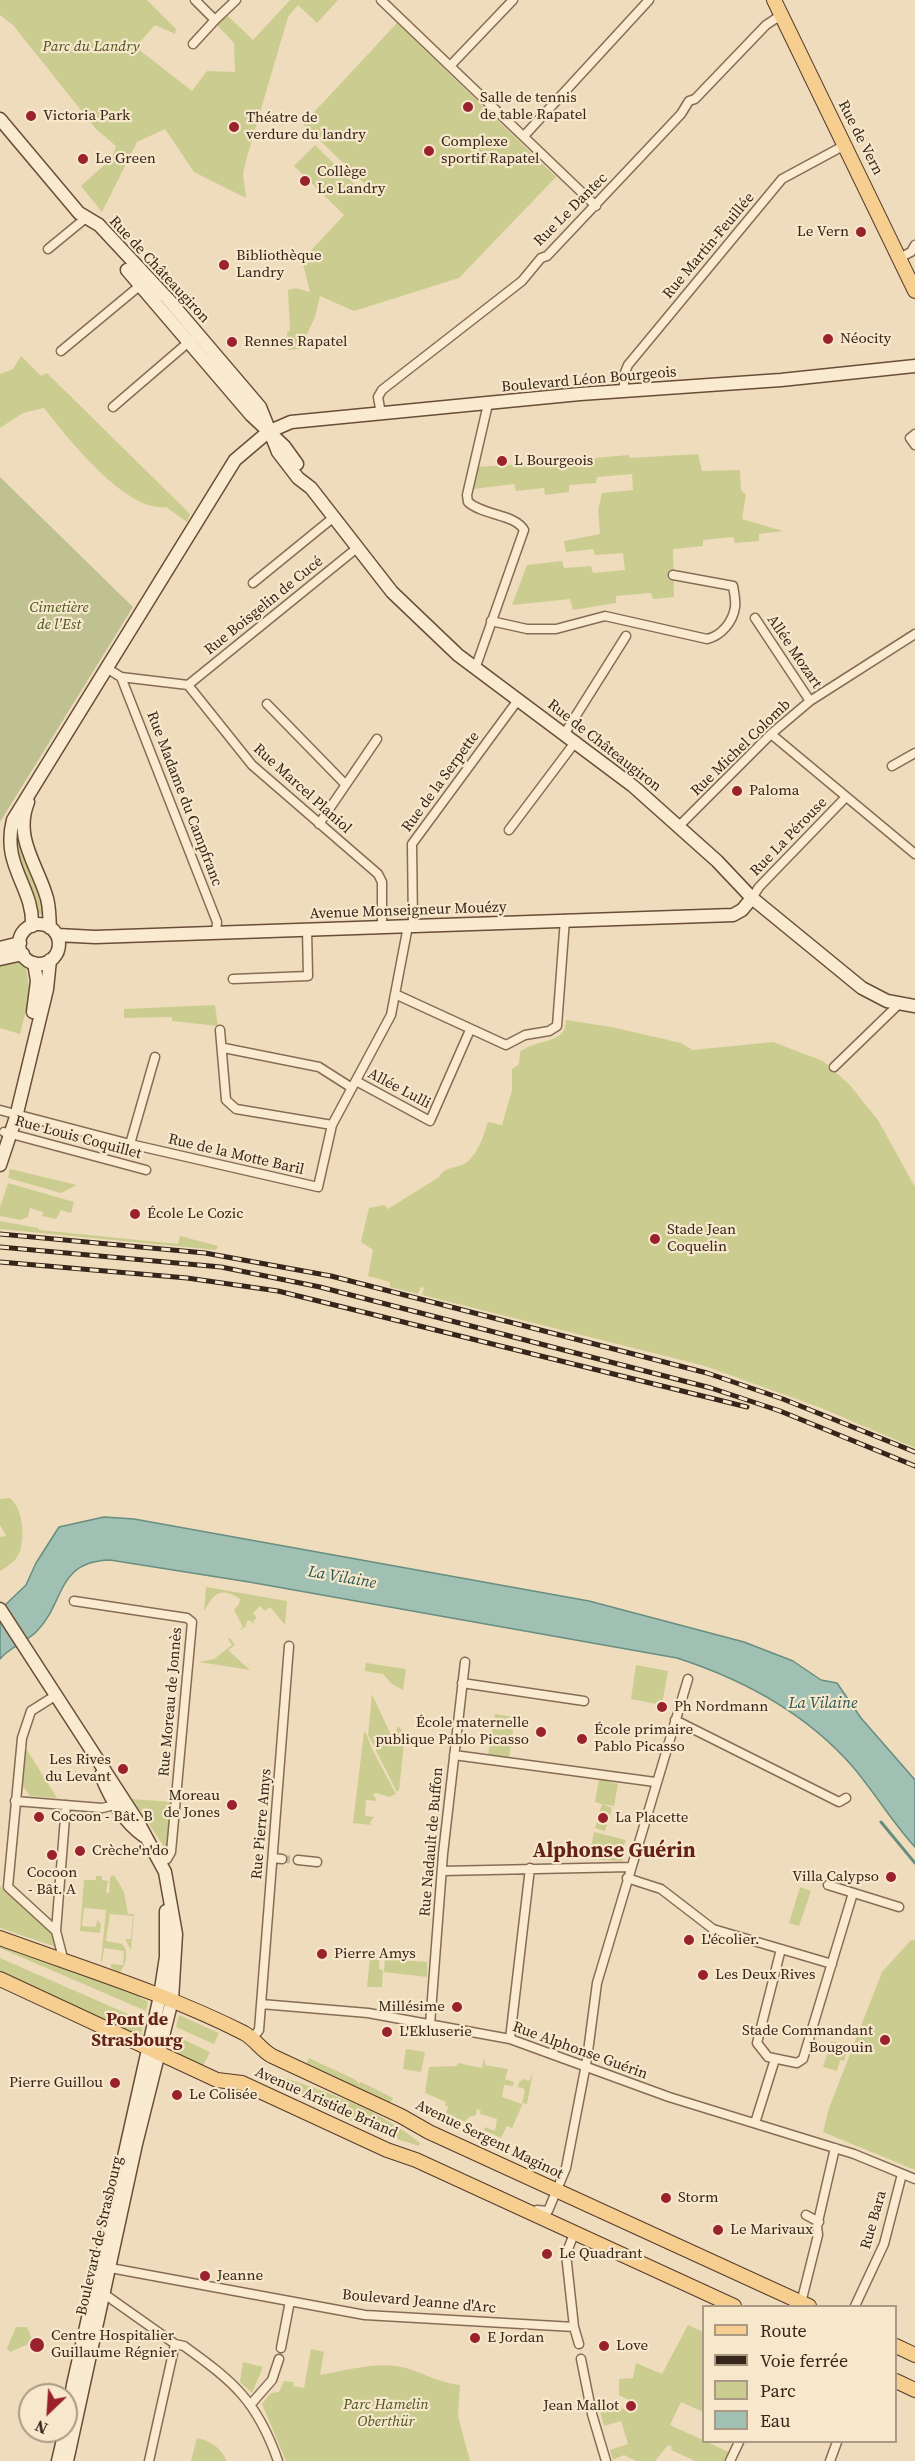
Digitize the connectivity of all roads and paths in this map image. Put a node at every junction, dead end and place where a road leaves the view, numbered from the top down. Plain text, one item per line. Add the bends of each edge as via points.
1 (195, 0) edge
2 (236, 0) edge
3 (381, 0) edge
4 (513, 0) edge
5 (649, 0) edge
6 (774, 0) edge
7 (781, 15) junction
8 (215, 20) junction
9 (193, 44) dead end
10 (450, 66) junction
11 (0, 110) edge
12 (0, 119) edge
13 (524, 136) junction
14 (845, 145) junction
15 (596, 206) junction
16 (87, 217) junction
17 (915, 245) edge
18 (48, 249) dead end
19 (899, 258) junction
20 (145, 282) junction
21 (915, 291) edge
22 (194, 338) junction
23 (61, 351) dead end
24 (915, 366) edge
25 (624, 391) junction
26 (488, 404) junction
27 (113, 406) dead end
28 (381, 414) junction
29 (268, 432) junction
30 (915, 434) edge
31 (915, 445) edge
32 (334, 517) junction
33 (357, 548) junction
34 (672, 575) dead end
35 (253, 583) dead end
36 (755, 618) dead end
37 (490, 621) junction
38 (915, 634) edge
39 (626, 636) dead end
40 (108, 669) junction
41 (475, 669) junction
42 (121, 677) junction
43 (188, 685) junction
44 (518, 700) junction
45 (810, 701) junction
46 (267, 704) dead end
47 (565, 733) junction
48 (771, 734) junction
49 (377, 739) dead end
50 (576, 741) junction
51 (915, 753) edge
52 (892, 766) dead end
53 (345, 784) junction
54 (35, 787) junction
55 (846, 797) junction
56 (319, 824) junction
57 (679, 826) junction
58 (508, 830) dead end
59 (915, 854) edge
60 (753, 898) junction
61 (565, 919) junction
62 (32, 926) junction
63 (411, 926) junction
64 (382, 927) junction
65 (307, 930) junction
66 (54, 931) junction
67 (216, 933) junction
68 (0, 948) edge
69 (21, 949) junction
70 (0, 959) edge
71 (50, 960) junction
72 (34, 963) junction
73 (233, 978) dead end
74 (395, 994) junction
75 (899, 1004) junction
76 (915, 1006) edge
77 (220, 1030) dead end
78 (470, 1030) junction
79 (224, 1048) junction
80 (155, 1057) dead end
81 (834, 1067) dead end
82 (354, 1084) junction
83 (8, 1113) edge
84 (332, 1125) junction
85 (8, 1133) junction
86 (130, 1144) junction
87 (0, 1155) edge
88 (146, 1170) dead end
89 (74, 1601) dead end
90 (0, 1609) edge
91 (0, 1620) edge
92 (289, 1646) dead end
93 (21, 1648) junction
94 (465, 1662) dead end
95 (688, 1679) dead end
96 (462, 1683) junction
97 (50, 1698) junction
98 (584, 1701) dead end
99 (69, 1718) junction
100 (675, 1720) junction
101 (454, 1755) junction
102 (655, 1782) junction
103 (846, 1798) dead end
104 (15, 1801) junction
105 (121, 1803) junction
106 (66, 1805) junction
107 (298, 1860) tunnel mouth
108 (317, 1862) dead end
109 (160, 1863) junction
110 (630, 1867) junction
111 (530, 1868) junction
112 (442, 1871) junction
113 (627, 1878) junction
114 (828, 1885) dead end
115 (853, 1893) junction
116 (899, 1907) dead end
117 (56, 1931) junction
118 (0, 1938) edge
119 (781, 1949) junction
120 (64, 1962) junction
121 (832, 1964) junction
122 (0, 1979) edge
123 (166, 1998) junction
124 (261, 2004) junction
125 (430, 2025) junction
126 (252, 2039) junction
127 (510, 2039) junction
128 (154, 2052) junction
129 (774, 2059) junction
130 (586, 2067) junction
131 (755, 2123) junction
132 (835, 2148) junction
133 (902, 2174) junction
134 (915, 2179) edge
135 (478, 2189) junction
136 (557, 2191) junction
137 (806, 2215) dead end
138 (819, 2222) junction
139 (574, 2234) junction
140 (104, 2266) junction
141 (99, 2290) junction
142 (290, 2301) junction
143 (730, 2305) edge
144 (805, 2305) edge
145 (856, 2305) edge
146 (574, 2326) junction
147 (175, 2343) junction
148 (579, 2344) dead end
149 (897, 2346) edge
150 (281, 2348) dead end
151 (915, 2355) edge
152 (279, 2359) dead end
153 (581, 2359) dead end
154 (897, 2381) edge
155 (76, 2383) edge
156 (915, 2390) edge
157 (250, 2403) junction
158 (62, 2443) edge
159 (739, 2443) edge
160 (837, 2443) edge
161 (58, 2461) edge
162 (68, 2461) edge
163 (148, 2461) edge
164 (278, 2461) edge
165 (606, 2461) edge
166 (730, 2461) edge
167 (831, 2461) edge

1 - 8 street
2 - 8 street
3 - 10 street
4 - 10 street
5 - 13 street
6 - 7 main road, Rue de Vern
7 - 14 main road, Rue de Vern
7 - 15 street, Rue Le Dantec via 766,25 696,99 689,101
8 - 9 street
10 - 13 street
11 - 16 main road, Rue de Châteaugiron via 84,208
12 - 16 main road, Rue de Châteaugiron via 79,213
13 - 15 street
14 - 19 main road, Rue de Vern
14 - 25 street, Rue Martin-Feuillée via 782,179 628,365
15 - 28 street, Rue Le Dantec via 522,281 382,390 378,397
16 - 18 street
16 - 20 main road, Rue de Châteaugiron via 92,228
17 - 19 street
19 - 21 main road, Rue de Vern
20 - 22 main road, Rue de Châteaugiron
20 - 23 street
22 - 27 street
22 - 29 main road, Rue de Châteaugiron via 264,412
24 - 25 main road, Boulevard Léon Bourgeois
25 - 26 main road, Boulevard Léon Bourgeois
26 - 28 main road, Boulevard Léon Bourgeois
26 - 37 street via 466,495 468,502 483,512 516,521 524,531
28 - 29 main road, Boulevard Léon Bourgeois via 291,423
29 - 32 main road, Rue de Châteaugiron via 284,446
29 - 40 main road via 236,460
30 - 31 street via 910,438
32 - 33 main road, Rue de Châteaugiron
32 - 35 street
33 - 41 main road, Rue de Châteaugiron via 392,591
33 - 43 street, Rue Boisgelin de Cucé
34 - 37 street via 733,586 736,606 717,637 707,639 605,616 556,629 527,629
36 - 45 street, Allée Mozart
37 - 41 street
38 - 45 street, Rue Michel Colomb
39 - 47 street
40 - 42 street
40 - 54 main road
41 - 44 main road, Rue de Châteaugiron
42 - 43 street
42 - 67 street, Rue Madame du Campfranc via 217,922
43 - 56 street, Rue Marcel Planiol via 252,765
44 - 47 main road, Rue de Châteaugiron
44 - 63 street, Rue de la Serpette via 412,844
45 - 48 street, Rue Michel Colomb
46 - 53 street
47 - 50 main road, Rue de Châteaugiron
48 - 55 street
48 - 57 street, Rue Michel Colomb
49 - 53 street
50 - 57 main road, Rue de Châteaugiron
50 - 58 street
51 - 52 street
53 - 56 street
54 - 62 main road via 13,820 9,842
54 - 66 main road via 25,811 23,831
55 - 59 street
55 - 60 street, Rue La Pérouse via 759,886
56 - 64 street, Rue Marcel Planiol via 378,874 382,882
57 - 60 main road, Rue de Châteaugiron
60 - 61 main road, Avenue Monseigneur Mouézy via 733,915
60 - 75 main road, Rue de Châteaugiron via 862,988
61 - 63 main road, Avenue Monseigneur Mouézy
61 - 78 street via 557,1026 506,1045
62 - 66 main road via 41,924
62 - 69 main road via 24,932
63 - 64 main road, Avenue Monseigneur Mouézy
63 - 74 street, Rue de la Motte Baril
64 - 65 main road, Avenue Monseigneur Mouézy
65 - 67 main road, Avenue Monseigneur Mouézy
65 - 73 street via 308,976
66 - 67 main road, Avenue Monseigneur Mouézy
66 - 71 main road via 59,946
68 - 69 main road
69 - 70 main road
69 - 72 main road
71 - 72 main road
71 - 83 main road via 47,988
72 - 83 main road via 37,981 32,1022
74 - 78 street
74 - 82 street, Rue de la Motte Baril via 391,1015
75 - 76 main road, Rue de Châteaugiron
75 - 81 street
77 - 79 street
78 - 82 street, Allée Lulli via 430,1121
79 - 82 street, Allée Lulli via 319,1067
79 - 84 street via 226,1100 236,1109
80 - 86 street
82 - 84 street, Rue de la Motte Baril
83 - 85 main road
83 - 86 street, Rue de la Motte Baril
84 - 86 street, Rue de la Motte Baril via 318,1187
85 - 87 main road
85 - 88 street, Rue Louis Coquillet
89 - 109 street, Rue Moreau de Jonnès via 187,1618 192,1622 171,1852
90 - 93 main road
91 - 93 main road
92 - 124 street, Rue Pierre Amys via 277,1858
93 - 97 main road
93 - 99 main road
94 - 96 street, Rue Nadault de Buffon
95 - 100 street
96 - 98 street
96 - 101 street, Rue Nadault de Buffon
97 - 99 main road
97 - 104 street via 29,1714
99 - 105 main road
100 - 102 street
100 - 103 street via 839,1802
101 - 102 street
101 - 112 street, Rue Nadault de Buffon
102 - 110 street
104 - 106 street
104 - 117 street via 8,1887
105 - 106 street via 102,1808
105 - 109 main road
106 - 117 street
107 - 108 street
109 - 123 main road via 167,1931
110 - 111 street
110 - 113 street
111 - 112 street
111 - 127 street
112 - 125 street, Rue Nadault de Buffon
113 - 119 street via 661,1889 713,1929
113 - 130 street via 595,1992
114 - 115 street
115 - 116 street
115 - 121 street
117 - 120 street
118 - 120 main road, Avenue Sergent Maginot
119 - 121 street
119 - 129 street via 756,2038 763,2053
120 - 123 main road, Avenue Sergent Maginot
121 - 129 street via 803,2059 797,2063
122 - 128 main road, Avenue Aristide Briand
123 - 126 main road, Avenue Sergent Maginot
123 - 128 main road
124 - 125 street, Rue Alphonse Guérin via 368,2013
124 - 126 street via 259,2030
125 - 127 street, Rue Alphonse Guérin
126 - 136 main road, Avenue Sergent Maginot via 272,2056
127 - 130 street, Rue Alphonse Guérin
128 - 135 main road, Avenue Aristide Briand via 217,2080 250,2087
128 - 140 main road, Boulevard de Strasbourg
129 - 131 street
130 - 131 street, Rue Alphonse Guérin
130 - 136 street via 566,2168
131 - 132 street, Rue Alphonse Guérin
132 - 133 street, Rue Alphonse Guérin
132 - 138 street
133 - 134 street, Rue Alphonse Guérin
133 - 145 street, Rue Bara via 884,2244
135 - 136 street, Avenue Aristide Briand via 492,2189 542,2212 548,2211
135 - 139 main road, Avenue Aristide Briand
136 - 144 main road, Avenue Sergent Maginot
137 - 138 street
138 - 144 street
139 - 143 main road, Avenue Aristide Briand
139 - 146 street via 566,2254
140 - 141 main road, Boulevard de Strasbourg
140 - 142 street, Boulevard Jeanne d'Arc
141 - 147 street
141 - 155 main road, Boulevard de Strasbourg
141 - 162 main road, Boulevard de Strasbourg
142 - 146 street, Boulevard Jeanne d'Arc via 365,2315
142 - 150 street
146 - 148 street
147 - 157 street via 223,2374
147 - 163 street
149 - 151 main road
152 - 157 street via 272,2380
153 - 165 street
154 - 156 main road
157 - 164 street via 266,2428
158 - 161 main road
159 - 166 street
160 - 167 street

